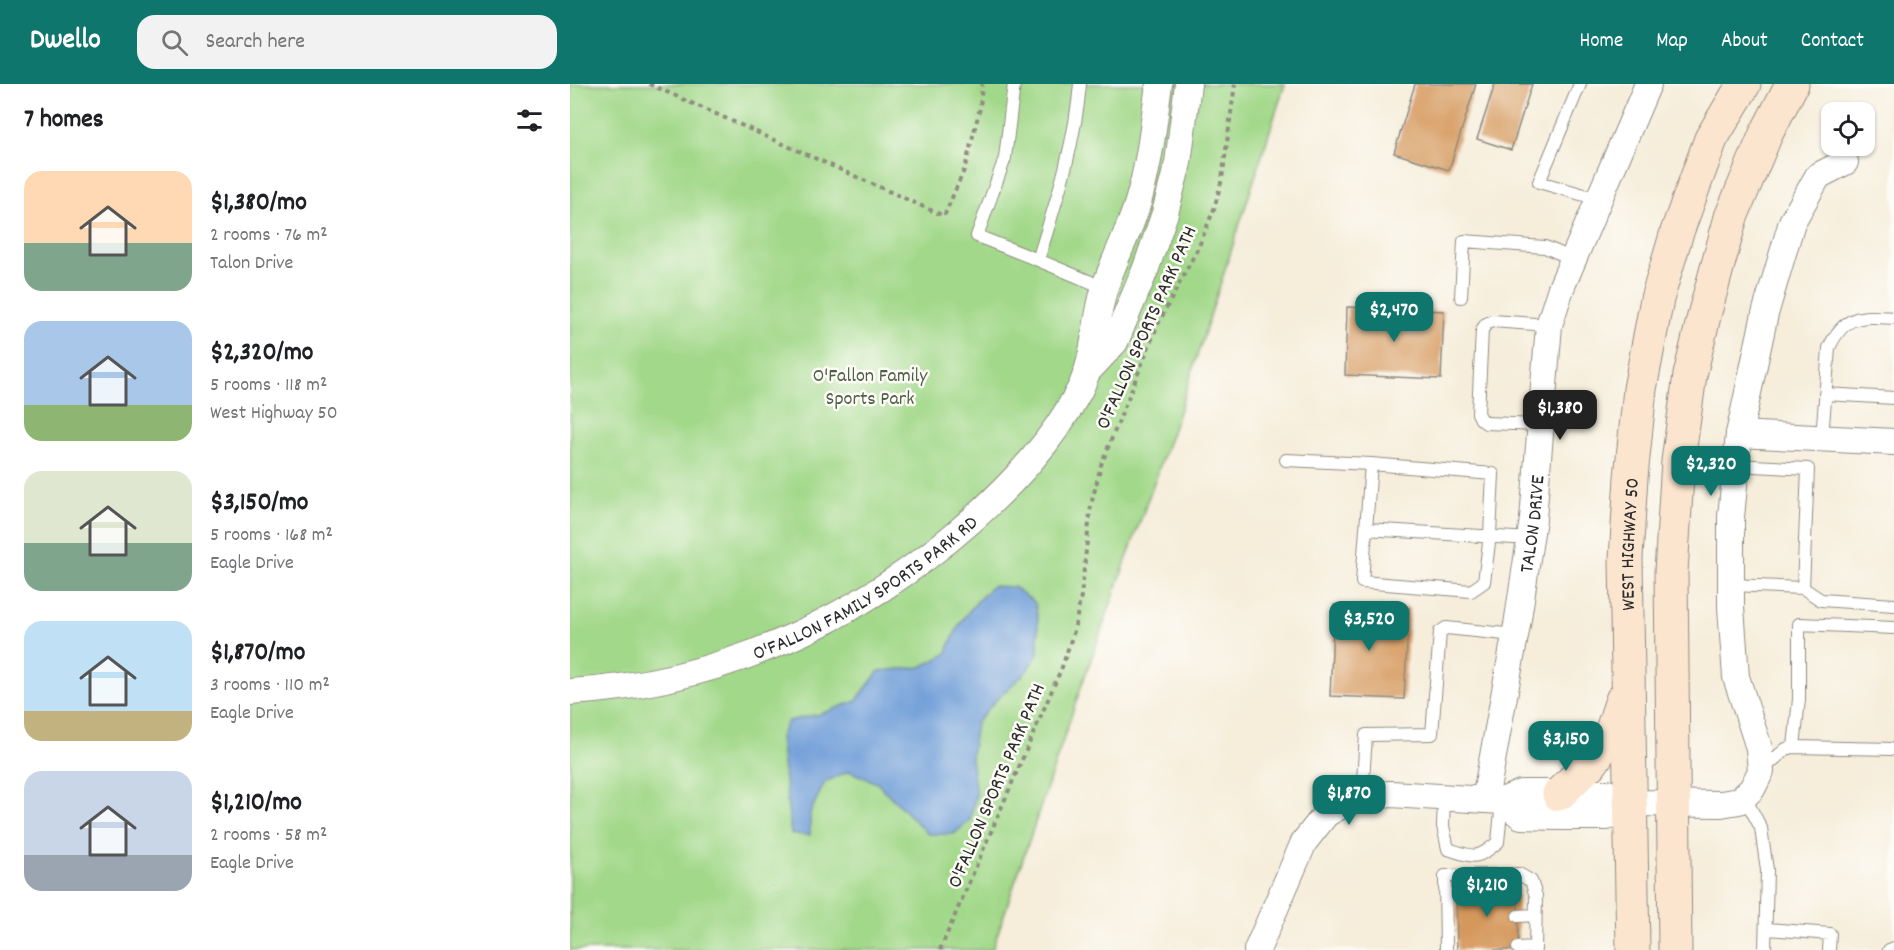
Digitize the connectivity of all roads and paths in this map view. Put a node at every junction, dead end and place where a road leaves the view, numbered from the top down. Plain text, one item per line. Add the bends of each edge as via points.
1 (650, 84) edge
2 (982, 84) edge
3 (1014, 84) edge
4 (1080, 84) edge
5 (1159, 84) edge
6 (1188, 84) edge
7 (1235, 84) edge
8 (1580, 84) edge
9 (1648, 84) edge
10 (1720, 84) edge
11 (1744, 84) edge
12 (1792, 84) edge
13 (1711, 139) junction
14 (1845, 162) dead end
15 (1598, 199) junction
16 (1573, 259) junction
17 (1038, 260) junction
18 (1105, 288) junction
19 (1461, 297) dead end
20 (1894, 318) edge
21 (1549, 325) junction
22 (1088, 371) junction
23 (1825, 394) junction
24 (1894, 398) edge
25 (1540, 425) junction
26 (1739, 434) junction
27 (1822, 438) junction
28 (1894, 442) edge
29 (1286, 460) dead end
30 (1371, 464) junction
31 (1736, 465) junction
32 (1366, 529) junction
33 (1490, 535) junction
34 (1530, 538) junction
35 (1731, 585) junction
36 (1803, 588) junction
37 (1894, 605) edge
38 (1894, 628) edge
39 (1515, 635) junction
40 (1628, 684) junction
41 (570, 692) edge
42 (1794, 747) junction
43 (1894, 749) edge
44 (1761, 771) junction
45 (1559, 794) junction
46 (1362, 796) junction
47 (1744, 796) junction
48 (1444, 797) junction
49 (1493, 801) junction
50 (1630, 803) junction
51 (1672, 804) junction
52 (1470, 856) junction
53 (1471, 875) junction
54 (1535, 915) junction
55 (1518, 916) dead end
56 (1767, 929) junction
57 (1518, 948) dead end
58 (1894, 948) edge
59 (1535, 949) edge
60 (940, 950) edge
61 (1257, 950) edge
62 (1450, 950) edge
63 (1633, 950) edge
64 (1675, 950) edge
65 (1765, 950) edge
66 (1829, 950) edge
67 (1889, 950) edge

1 - 2 path via 944,216 965,168
3 - 17 lane via 1005,158 977,236
4 - 17 lane via 1066,169
5 - 18 street, O'FALLON FAMILY SPORTS PARK RD via 1140,196
6 - 22 street, O'FALLON FAMILY SPORTS PARK RD via 1178,163 1166,213 1115,342
7 - 60 path, O'FALLON SPORTS PARK PATH via 1214,209 1158,324 1101,465 1091,505 1081,596 1062,667
8 - 15 lane via 1539,182
9 - 15 street, TALON DRIVE
10 - 13 main road
11 - 13 main road, WEST HIGHWAY 50
12 - 51 main road via 1731,217 1690,375 1678,460 1671,572
13 - 40 main road, WEST HIGHWAY 50 via 1657,299 1640,389 1626,559
14 - 26 street via 1818,176 1792,222 1765,314
15 - 16 street, TALON DRIVE
16 - 19 lane via 1545,247 1464,242
16 - 21 street, TALON DRIVE
17 - 18 lane
18 - 22 street, O'FALLON FAMILY SPORTS PARK RD
20 - 23 lane via 1858,317 1840,329 1829,348
21 - 25 street, TALON DRIVE
21 - 25 lane via 1492,321 1482,330 1478,413 1481,419 1486,423
22 - 41 street, O'FALLON FAMILY SPORTS PARK RD via 1053,433 1018,476 947,542 857,605 796,637 702,671 602,690
23 - 24 lane
23 - 27 lane
25 - 34 street, TALON DRIVE
26 - 27 street
26 - 31 street
27 - 28 street
29 - 30 lane
30 - 32 lane
30 - 33 lane via 1493,474
31 - 35 street
31 - 36 lane via 1808,469
32 - 33 lane
32 - 33 lane via 1362,582 1471,591 1484,582
33 - 34 lane
34 - 39 street, TALON DRIVE
35 - 36 lane
35 - 44 street via 1736,677 1760,748
36 - 37 lane via 1821,600
38 - 42 lane via 1799,624 1799,699
39 - 46 lane via 1442,629 1432,734 1366,735
39 - 49 street, TALON DRIVE
40 - 45 main road via 1611,733 1593,761
40 - 50 main road, WEST HIGHWAY 50
42 - 43 lane
42 - 44 lane via 1786,749
44 - 47 street
45 - 49 street via 1521,793
45 - 50 street via 1607,794
46 - 48 street
46 - 61 street via 1326,814 1304,842
47 - 51 street via 1739,801 1721,804
47 - 56 lane via 1761,828 1767,870
48 - 49 street
48 - 52 lane via 1443,826 1448,849
49 - 50 street via 1521,816 1539,817 1607,817
49 - 52 lane via 1498,842 1483,855
50 - 51 street
50 - 63 main road, WEST HIGHWAY 50
51 - 64 main road
52 - 53 lane
53 - 54 lane via 1519,874 1531,881 1536,896
53 - 62 lane via 1445,876 1451,918
54 - 55 lane
54 - 59 lane
56 - 65 lane
56 - 66 lane via 1830,934
57 - 59 lane
58 - 67 lane

